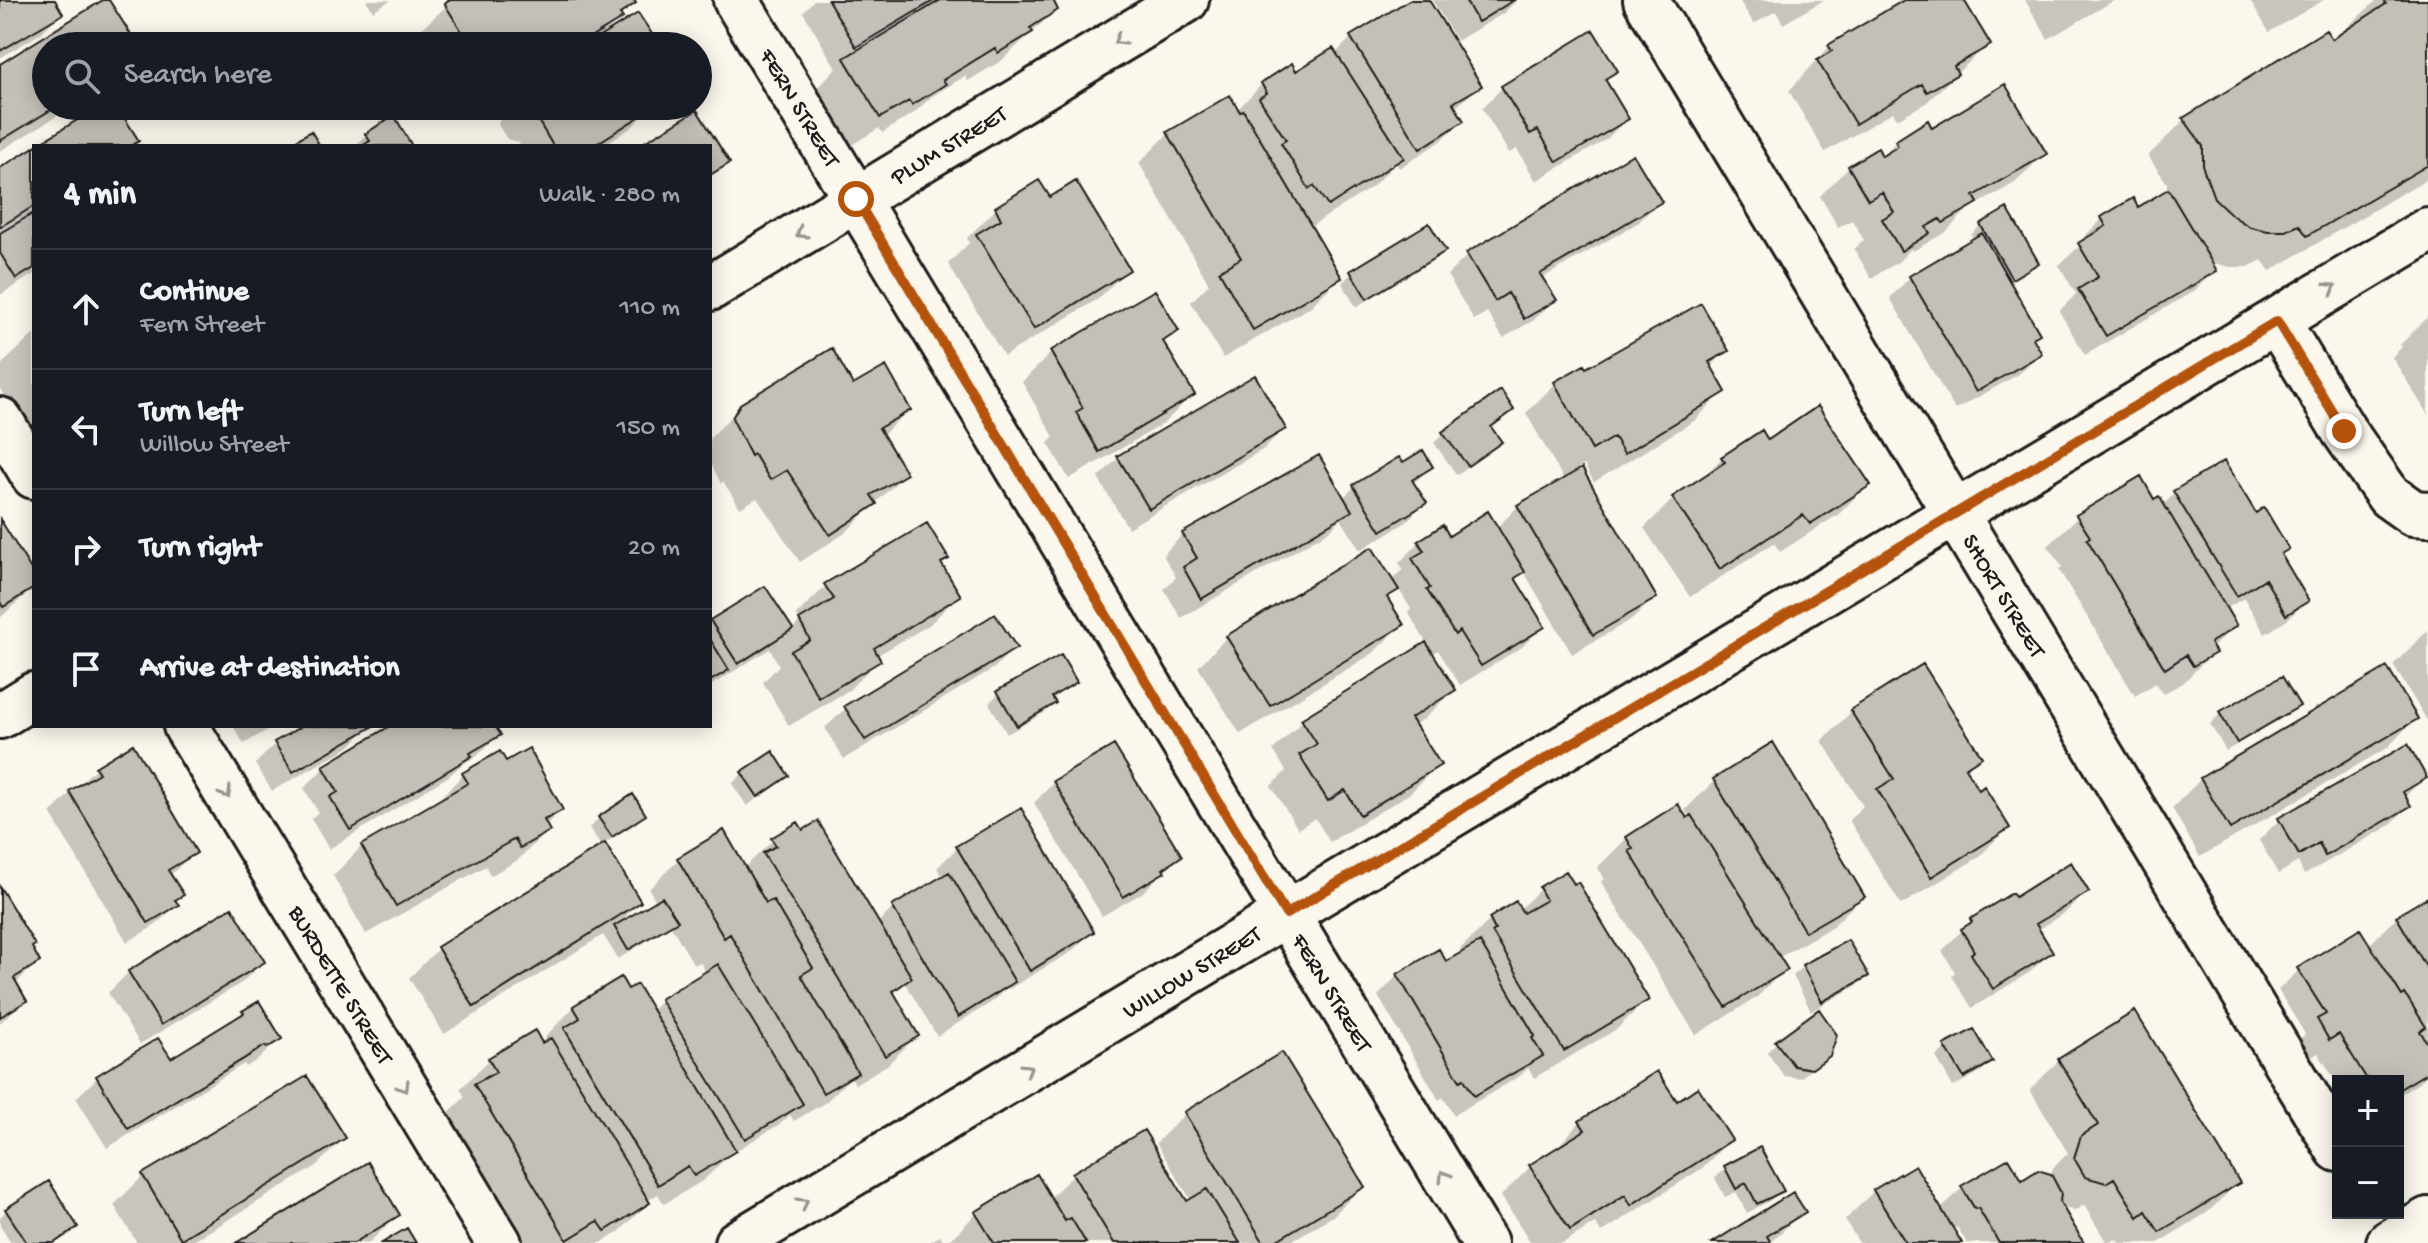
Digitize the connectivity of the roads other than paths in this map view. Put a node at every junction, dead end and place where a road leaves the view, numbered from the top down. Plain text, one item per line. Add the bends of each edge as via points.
1 (736, 0) edge
2 (1186, 0) edge
3 (1646, 0) edge
4 (856, 199) junction
5 (2428, 230) edge
6 (712, 287) edge
7 (2277, 321) junction
8 (0, 420) edge
9 (32, 473) edge
10 (1955, 513) junction
11 (2428, 514) edge
12 (32, 696) edge
13 (0, 716) edge
14 (187, 728) edge
15 (1286, 914) junction
16 (2337, 1147) edge
17 (499, 1243) edge
18 (737, 1243) edge
19 (1485, 1243) edge

1 - 4 street, FERN STREET
2 -> 4 street, PLUM STREET
3 - 10 street, SHORT STREET
4 -> 6 street, PLUM STREET
4 - 15 street, FERN STREET
7 -> 5 street, WILLOW STREET
7 - 10 street, WILLOW STREET
7 - 11 street via 2389,496 2413,513
8 - 9 street
10 - 15 street, WILLOW STREET
10 - 16 street, SHORT STREET
12 - 13 street
14 -> 17 street, BURDETTE STREET
18 -> 15 street, WILLOW STREET
19 -> 15 street, FERN STREET

